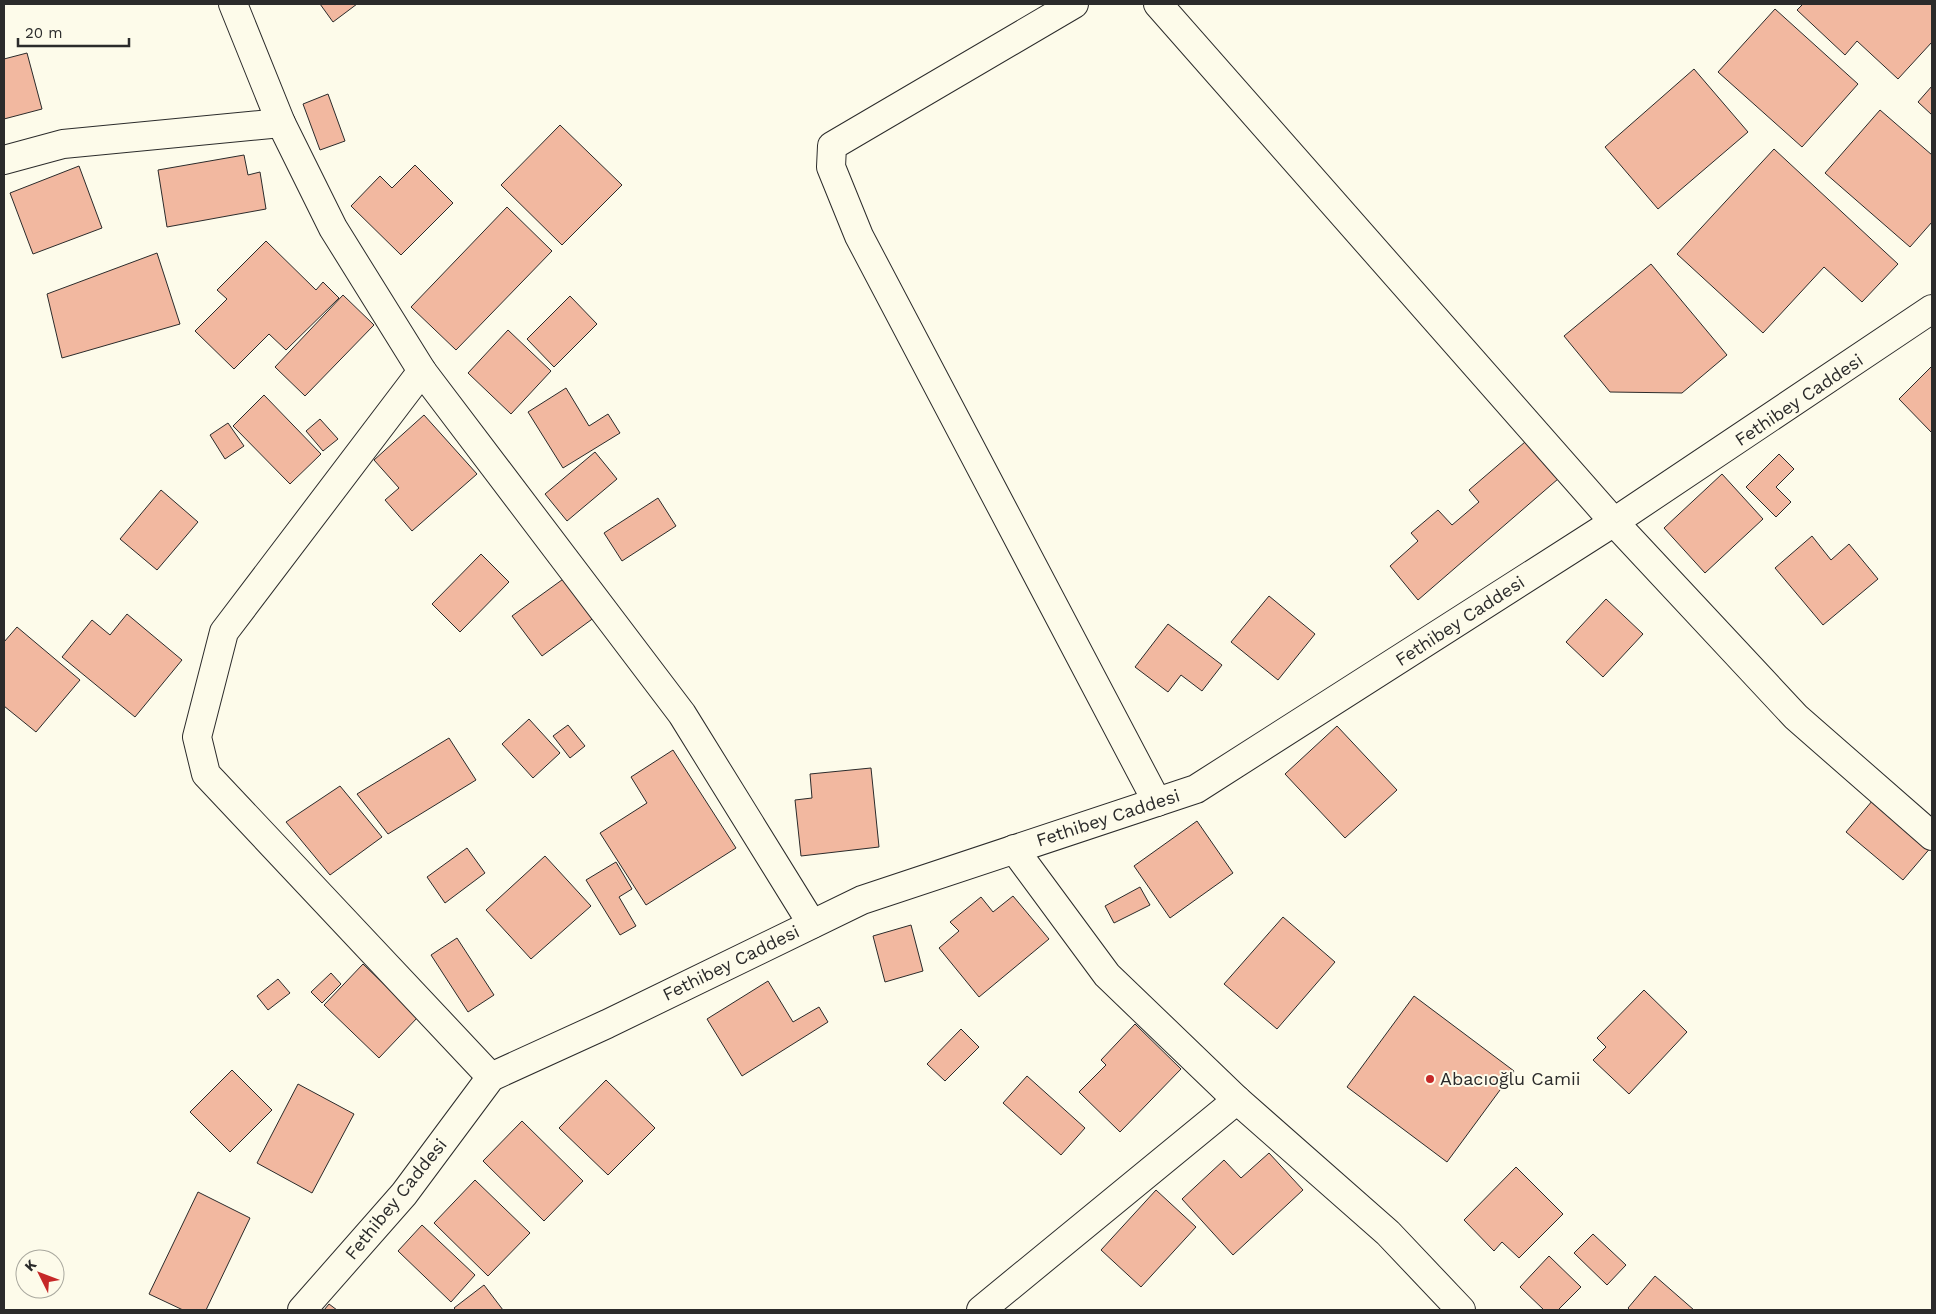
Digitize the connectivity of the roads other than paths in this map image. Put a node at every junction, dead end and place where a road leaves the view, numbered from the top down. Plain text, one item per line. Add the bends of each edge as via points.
1 (233, 4) edge
2 (1074, 4) edge
3 (1158, 4) edge
4 (281, 123) junction
5 (4, 160) edge
6 (1932, 309) edge
7 (422, 371) junction
8 (1614, 522) junction
9 (1157, 802) junction
10 (1932, 836) edge
11 (1014, 849) junction
12 (812, 924) junction
13 (491, 1077) junction
14 (1237, 1100) junction
15 (302, 1310) edge
16 (981, 1310) edge
17 (1461, 1310) edge

1 - 4 street
2 - 9 street via 832,146 831,167 859,236
3 - 8 street
4 - 5 street via 63,144
4 - 7 street via 333,228
6 - 8 street, Fethibey Caddesi
7 - 12 street via 682,714
7 - 13 street via 224,632 197,737 206,774
8 - 9 street, Fethibey Caddesi via 1196,789
8 - 10 street via 1796,717
9 - 11 street, Fethibey Caddesi
11 - 12 street, Fethibey Caddesi via 862,900
11 - 14 street via 1106,975
12 - 13 street, Fethibey Caddesi
13 - 15 street, Fethibey Caddesi via 404,1194
14 - 16 street
14 - 17 street via 1388,1233

